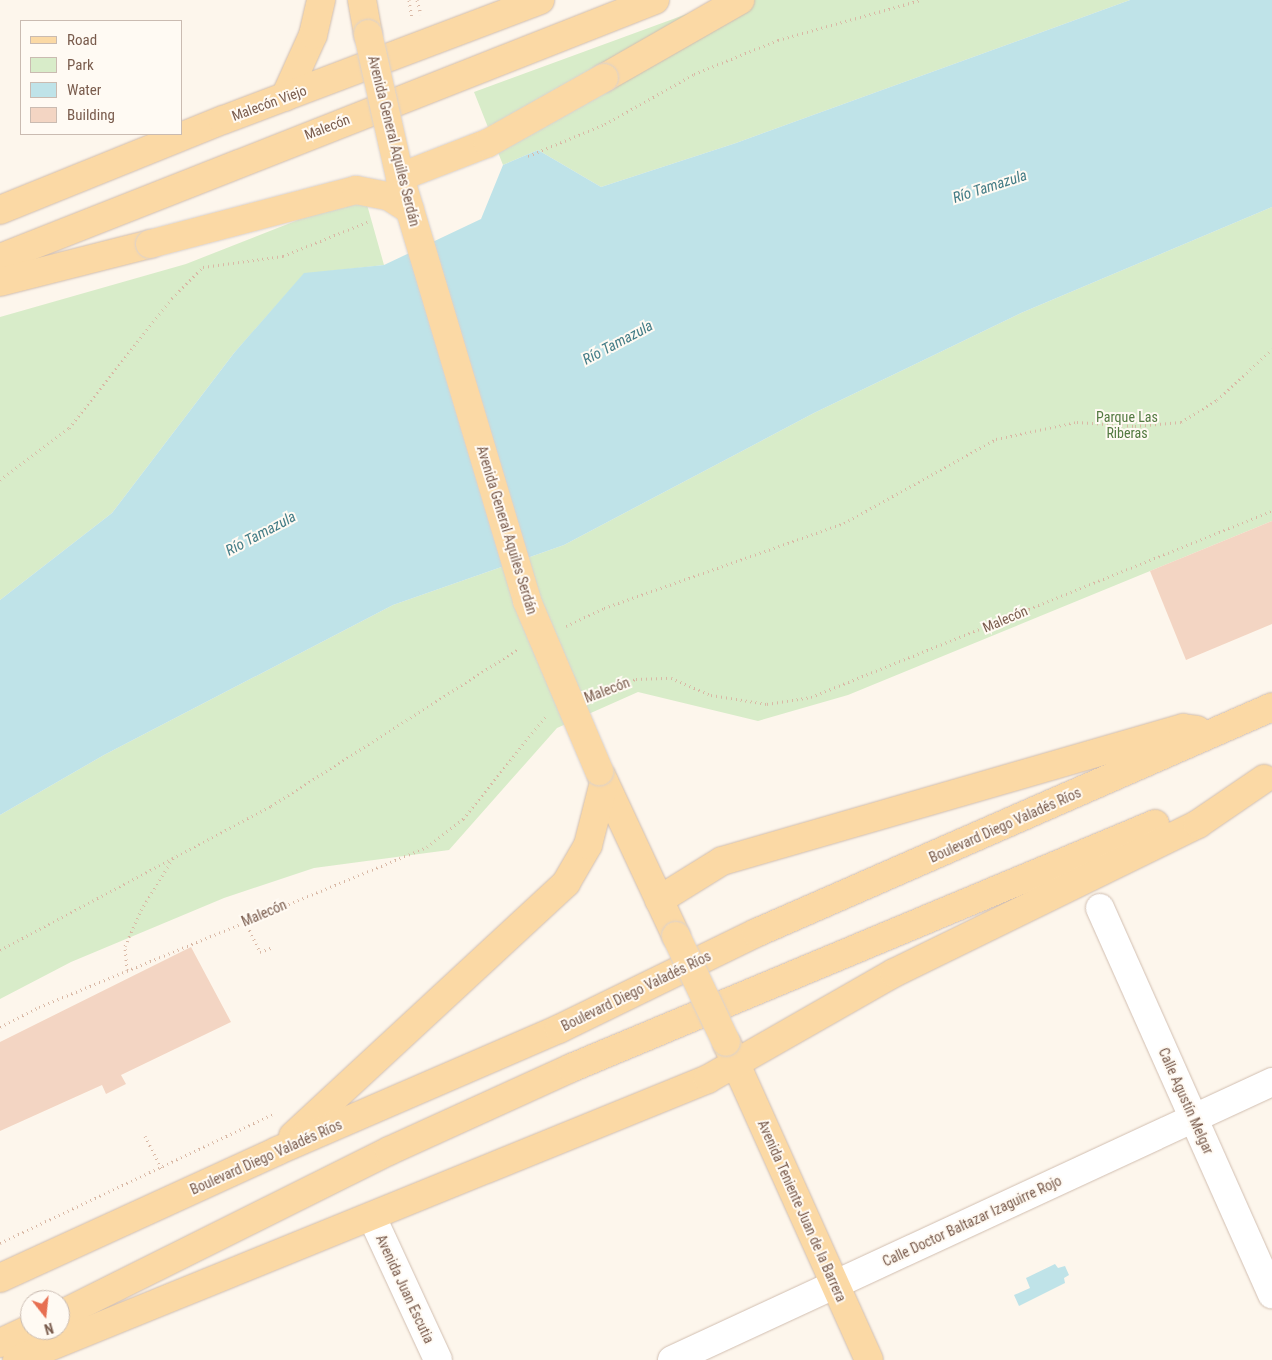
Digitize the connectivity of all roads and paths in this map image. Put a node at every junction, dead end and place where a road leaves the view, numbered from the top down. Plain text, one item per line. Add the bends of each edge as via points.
1 (321, 0) edge
2 (362, 0) edge
3 (485, 0) edge
4 (655, 0) edge
5 (740, 0) edge
6 (920, 0) edge
7 (529, 5) edge
8 (285, 97) junction
9 (605, 124) dead end
10 (400, 176) junction
11 (0, 210) edge
12 (410, 210) junction
13 (283, 256) dead end
14 (0, 258) edge
15 (0, 282) edge
16 (1272, 349) edge
17 (0, 479) edge
18 (1272, 511) edge
19 (559, 629) dead end
20 (523, 646) dead end
21 (592, 695) dead end
22 (1272, 707) edge
23 (550, 713) dead end
24 (1213, 732) junction
25 (602, 777) junction
26 (1268, 778) edge
27 (175, 855) junction
28 (659, 900) junction
29 (1100, 908) dead end
30 (245, 921) junction
31 (273, 947) dead end
32 (0, 950) edge
33 (127, 970) junction
34 (0, 1027) edge
35 (730, 1052) junction
36 (1272, 1082) edge
37 (1194, 1118) junction
38 (145, 1136) dead end
39 (277, 1151) junction
40 (162, 1169) dead end
41 (372, 1217) junction
42 (0, 1278) edge
43 (834, 1285) junction
44 (1272, 1294) edge
45 (70, 1310) edge
46 (20, 1334) edge
47 (0, 1343) edge
48 (17, 1360) edge
49 (438, 1360) edge
50 (672, 1360) edge
51 (869, 1360) edge

1 - 8 main road via 313,35
2 - 10 main road, Avenida General Aquiles Serdán, bridge
3 - 7 main road
4 - 14 main road, Malecón
5 - 10 main road, bridge via 488,143
6 - 9 path via 778,40 694,74
7 - 8 main road, Malecón Viejo
8 - 11 main road, Malecón Viejo
10 - 12 main road, Avenida General Aquiles Serdán, bridge
12 - 15 main road, bridge via 388,196 356,190
12 - 25 main road, Avenida General Aquiles Serdán, bridge via 528,601
13 - 17 path via 203,267 172,298 69,428
16 - 19 path via 1218,400 1181,422 1136,426 1077,422 996,439 844,523 604,608
18 - 21 path, Malecón via 811,697 767,704 711,695 671,678 636,679
20 - 27 path via 271,806
22 - 24 main road, Boulevard Diego Valadés Ríos
23 - 30 path, Malecón via 463,819 427,847
24 - 28 main road via 1183,728 722,861
24 - 39 main road, Boulevard Diego Valadés Ríos via 756,933 559,1029
25 - 28 main road, Avenida General Aquiles Serdán
25 - 39 main road via 588,845 566,883
26 - 35 main road via 1198,824
26 - 45 main road via 571,1068 389,1151
27 - 32 path
27 - 33 path via 141,910 125,946
28 - 35 main road, Avenida General Aquiles Serdán, bridge
29 - 37 street, Calle Agustín Melgar
30 - 31 path via 260,952
30 - 33 path, Malecón
33 - 34 path, Malecón
35 - 41 main road via 708,1078
35 - 43 main road, Avenida Teniente Juan de la Barrera
36 - 37 street, Calle Doctor Baltazar Izaguirre Rojo
37 - 43 street, Calle Doctor Baltazar Izaguirre Rojo
37 - 44 street, Calle Agustín Melgar
38 - 40 path
39 - 42 main road, Boulevard Diego Valadés Ríos
41 - 48 main road
41 - 49 street, Avenida Juan Escutia
43 - 50 street, Calle Doctor Baltazar Izaguirre Rojo
43 - 51 main road, Avenida Teniente Juan de la Barrera
46 - 47 main road

